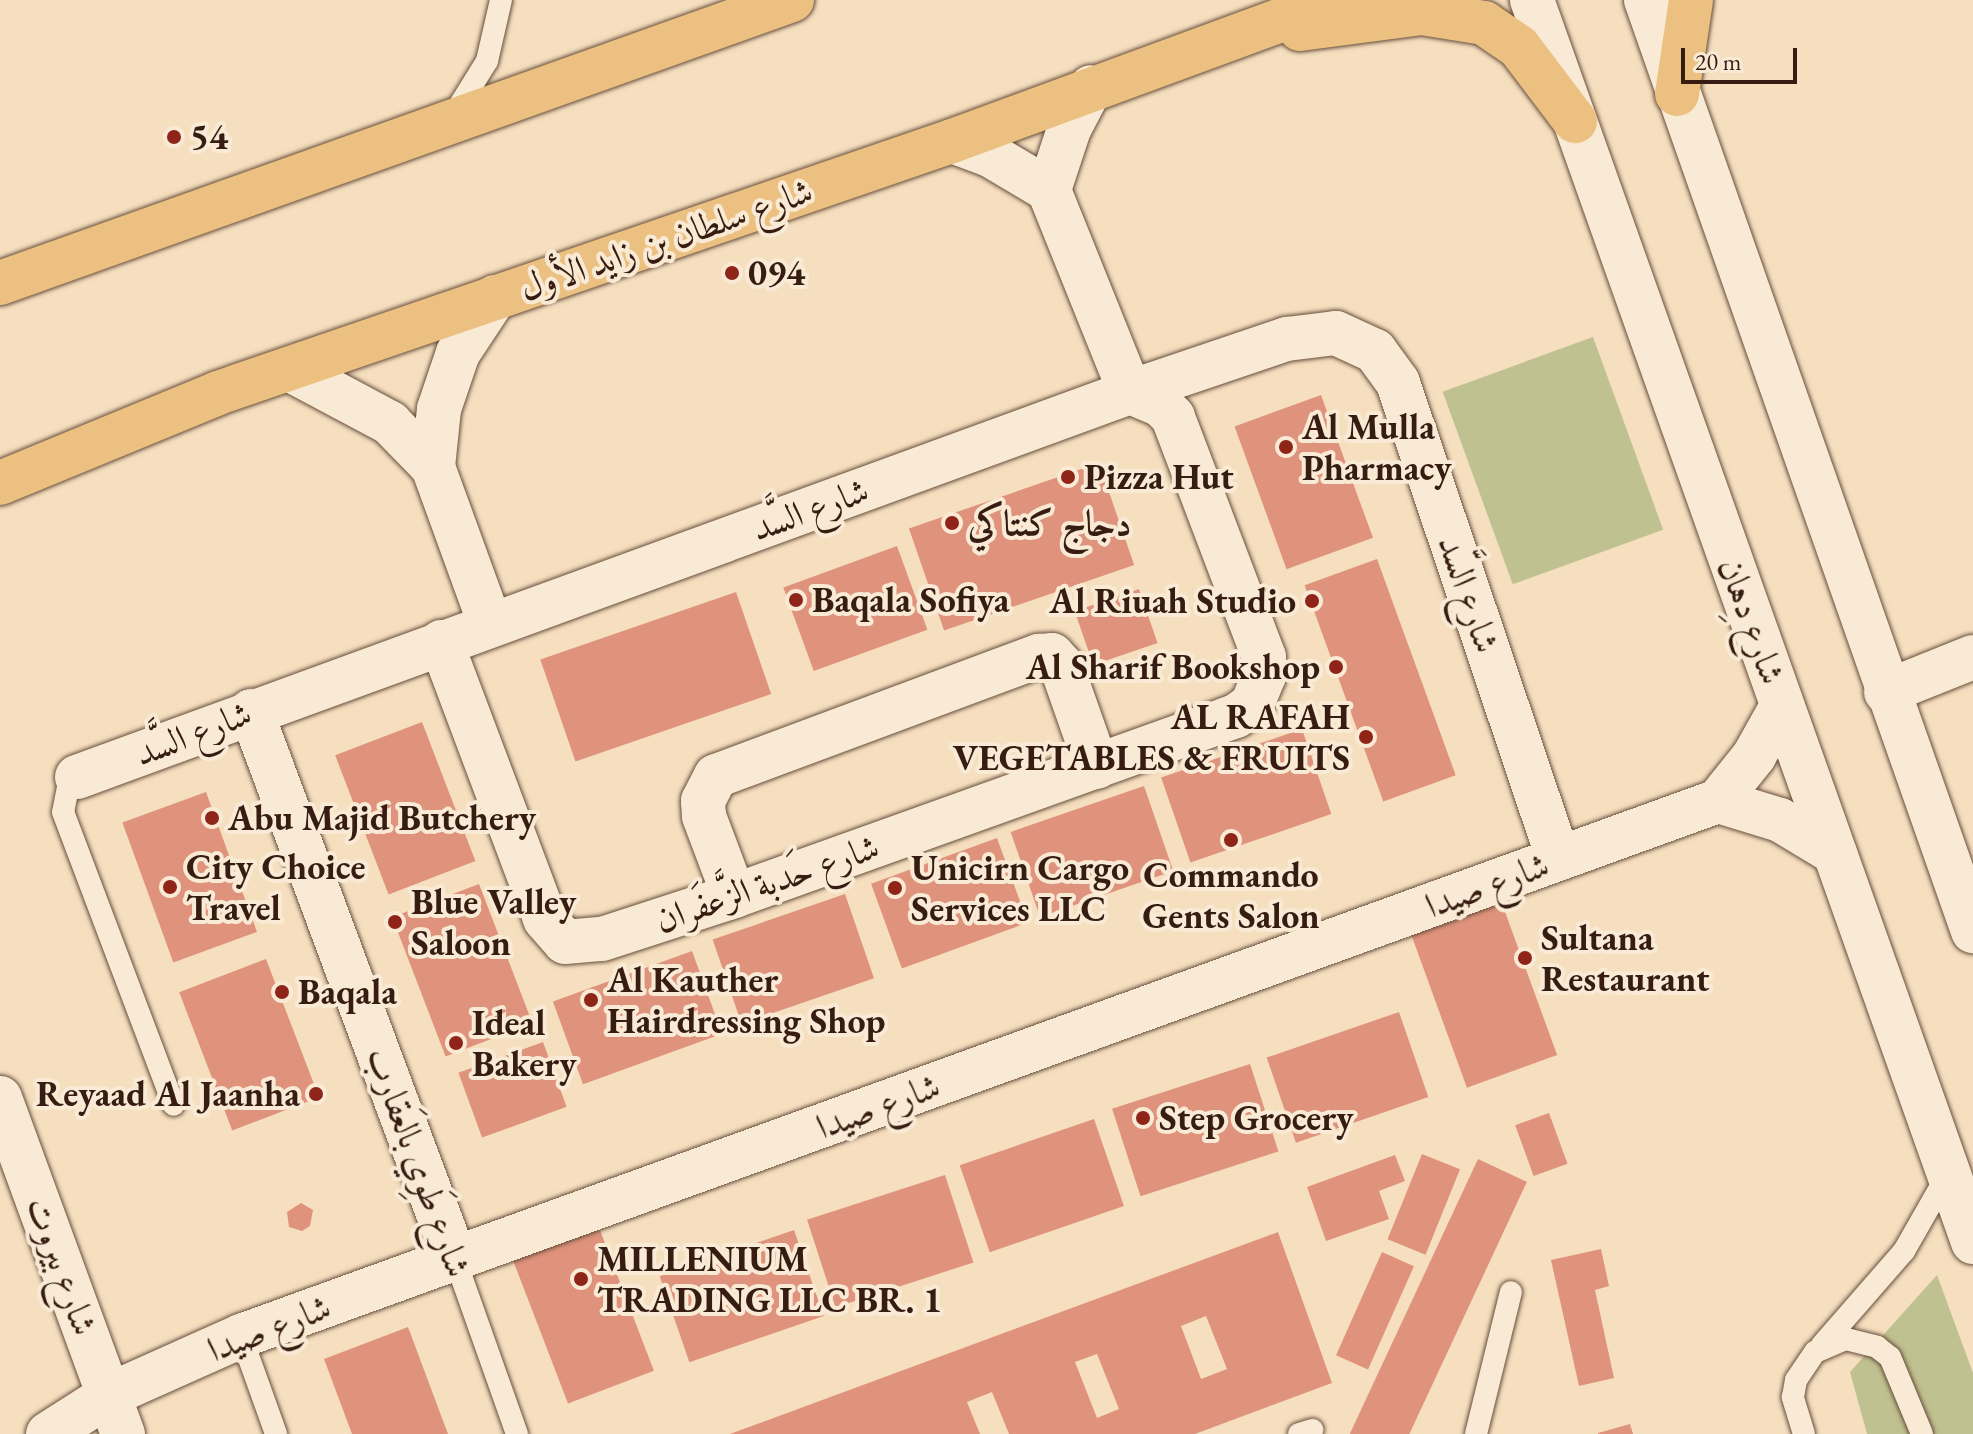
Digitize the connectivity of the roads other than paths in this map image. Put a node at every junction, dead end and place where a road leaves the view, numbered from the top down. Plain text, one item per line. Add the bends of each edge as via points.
1 (501, 0) edge
2 (1335, 0) edge
3 (1532, 0) edge
4 (1646, 0) edge
5 (1691, 0) edge
6 (773, 3) edge
7 (1230, 38) junction
8 (1091, 87) junction
9 (1677, 94) junction
10 (1575, 121) junction
11 (447, 124) junction
12 (952, 141) junction
13 (1049, 190) junction
14 (0, 283) edge
15 (495, 297) junction
16 (289, 369) junction
17 (1130, 392) junction
18 (433, 467) junction
19 (0, 483) edge
20 (490, 624) junction
21 (441, 642) junction
22 (1973, 657) edge
23 (1886, 692) junction
24 (1782, 706) junction
25 (251, 711) junction
26 (1097, 767) junction
27 (77, 777) joint
28 (1718, 801) junction
29 (1835, 853) junction
30 (1558, 858) junction
31 (1960, 865) edge
32 (734, 896) junction
33 (1973, 931) edge
34 (0, 1098) edge
35 (174, 1105) dead end
36 (1948, 1173) junction
37 (1973, 1242) edge
38 (455, 1259) junction
39 (1511, 1292) dead end
40 (241, 1336) junction
41 (1815, 1352) junction
42 (116, 1414) edge
43 (48, 1434) edge
44 (276, 1434) edge
45 (517, 1434) edge
46 (1476, 1434) edge
47 (1804, 1434) edge
48 (1922, 1434) edge

1 - 11 lane via 487,61
2 - 7 main road, شارع سلطان بن زايد الأول
3 - 10 street, شارع دِهان
4 - 9 street
5 - 9 main road
6 - 11 main road
7 - 8 main road, شارع سلطان بن زايد الأول
7 - 10 main road via 1422,13 1484,23 1519,47
8 - 12 main road, شارع سلطان بن زايد الأول
8 - 13 street via 1069,129
9 - 23 street
10 - 24 street, شارع دِهان
11 - 14 main road
12 - 13 street via 990,155
12 - 15 main road, شارع سلطان بن زايد الأول
13 - 17 street
15 - 16 main road, شارع سلطان بن زايد الأول
15 - 18 street via 458,353 439,409
16 - 18 street via 390,423
16 - 19 main road, شارع سلطان بن زايد الأول
17 - 20 street, شارع السَّد
17 - 26 street, شارع حَدبة الزَّعفَران via 1161,405 1173,417 1264,657 1264,676 1252,705 1236,716
17 - 30 street, شارع السَّد via 1287,339 1336,333 1375,351 1398,383
18 - 20 street
20 - 21 street, شارع السَّد
21 - 25 street, شارع السَّد
21 - 32 street, شارع حَدبة الزَّعفَران via 552,933 565,942 585,943
22 - 23 street
23 - 31 street
24 - 28 street
24 - 29 street, شارع دِهان
25 - 27 street, شارع السَّد
25 - 38 street, شارع طَوِي بالعَقارب
26 - 32 street, شارع حَدبة الزَّعفَران
26 - 32 street via 1061,665 1052,655 1039,656 716,776 703,801 704,816
27 - 35 lane via 68,787 63,812
28 - 29 street via 1780,820
28 - 30 street, شارع صيدا
29 - 36 street, شارع دِهان
30 - 38 street, شارع صيدا
31 - 33 street
34 - 42 street, شارع بيروت
36 - 37 street, شارع دِهان
36 - 41 lane via 1904,1251
38 - 40 street, شارع صيدا
38 - 45 lane, شارع طَوِي بالعَقارب
39 - 46 lane
40 - 42 street, شارع صيدا
40 - 44 lane
41 - 47 lane via 1800,1372 1793,1397
41 - 48 lane via 1846,1339 1877,1347 1900,1371
42 - 43 street, شارع صيدا

